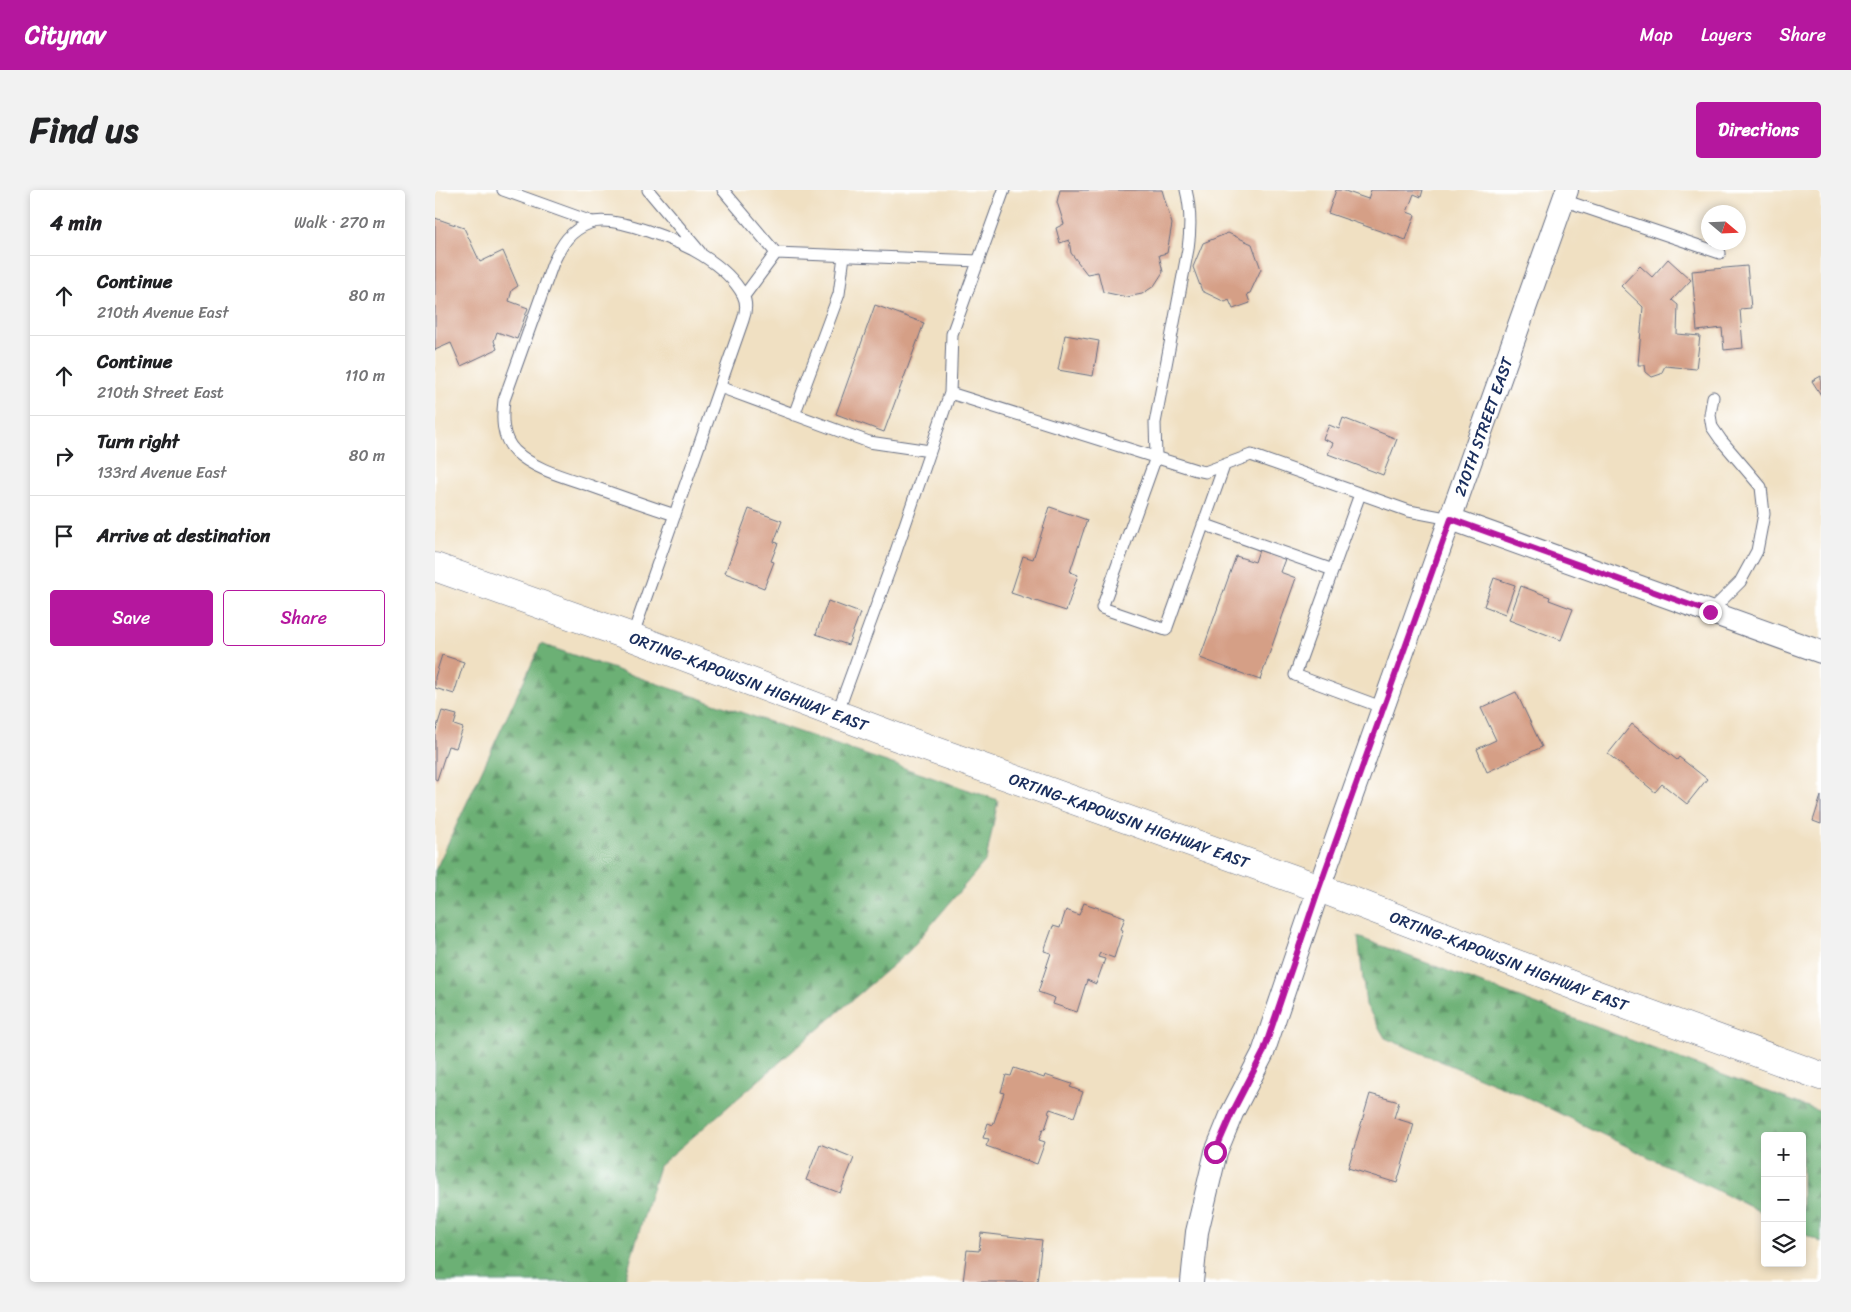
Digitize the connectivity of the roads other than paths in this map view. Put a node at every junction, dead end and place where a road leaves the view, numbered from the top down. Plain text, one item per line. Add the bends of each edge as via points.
1 (503, 190) edge
2 (648, 190) edge
3 (723, 190) edge
4 (1004, 190) edge
5 (1186, 190) edge
6 (1565, 195) edge
7 (592, 222) junction
8 (776, 253) junction
9 (1720, 253) dead end
10 (702, 255) junction
11 (845, 256) junction
12 (979, 261) junction
13 (744, 296) junction
14 (719, 388) junction
15 (950, 393) junction
16 (1713, 397) dead end
17 (794, 415) junction
18 (930, 451) junction
19 (1156, 457) junction
20 (1223, 466) junction
21 (1360, 494) junction
22 (675, 515) junction
23 (1451, 519) junction
24 (1203, 524) junction
25 (435, 567) edge
26 (1333, 570) junction
27 (1710, 612) junction
28 (632, 637) junction
29 (1821, 652) edge
30 (1384, 708) junction
31 (837, 714) junction
32 (1319, 888) junction
33 (1821, 1076) edge
34 (1192, 1282) edge

1 - 7 lane
2 - 10 lane
3 - 8 lane
4 - 12 lane
5 - 19 lane via 1191,226 1189,249 1155,423
6 - 9 lane
6 - 23 street, 210TH STREET EAST
7 - 10 lane via 612,221 641,229
7 - 22 lane via 573,231 553,263 504,400 502,418 506,437 514,450 533,464
8 - 11 lane
8 - 13 lane
10 - 13 lane via 732,278
11 - 12 lane
11 - 17 lane via 839,294
12 - 15 lane via 952,334
13 - 14 lane via 743,320
14 - 17 lane
14 - 22 lane
15 - 18 lane
15 - 19 lane
16 - 27 lane via 1712,427 1761,487 1764,514 1757,551 1740,582
17 - 18 lane via 869,442
18 - 31 lane
19 - 20 lane via 1205,472
19 - 24 lane via 1102,608 1166,630
20 - 21 lane via 1251,455
20 - 24 lane
21 - 23 lane via 1409,511
21 - 26 lane
22 - 28 lane
23 - 27 street
23 - 30 street, 210TH STREET EAST
24 - 26 lane
25 - 28 main road, ORTING-KAPOWSIN HIGHWAY EAST
26 - 30 lane via 1295,675
27 - 29 street
28 - 31 main road, ORTING-KAPOWSIN HIGHWAY EAST
30 - 32 street, 210TH STREET EAST
31 - 32 main road, ORTING-KAPOWSIN HIGHWAY EAST
32 - 33 main road, ORTING-KAPOWSIN HIGHWAY EAST via 1597,995
32 - 34 street, 210TH STREET EAST via 1263,1053 1215,1152 1197,1232

